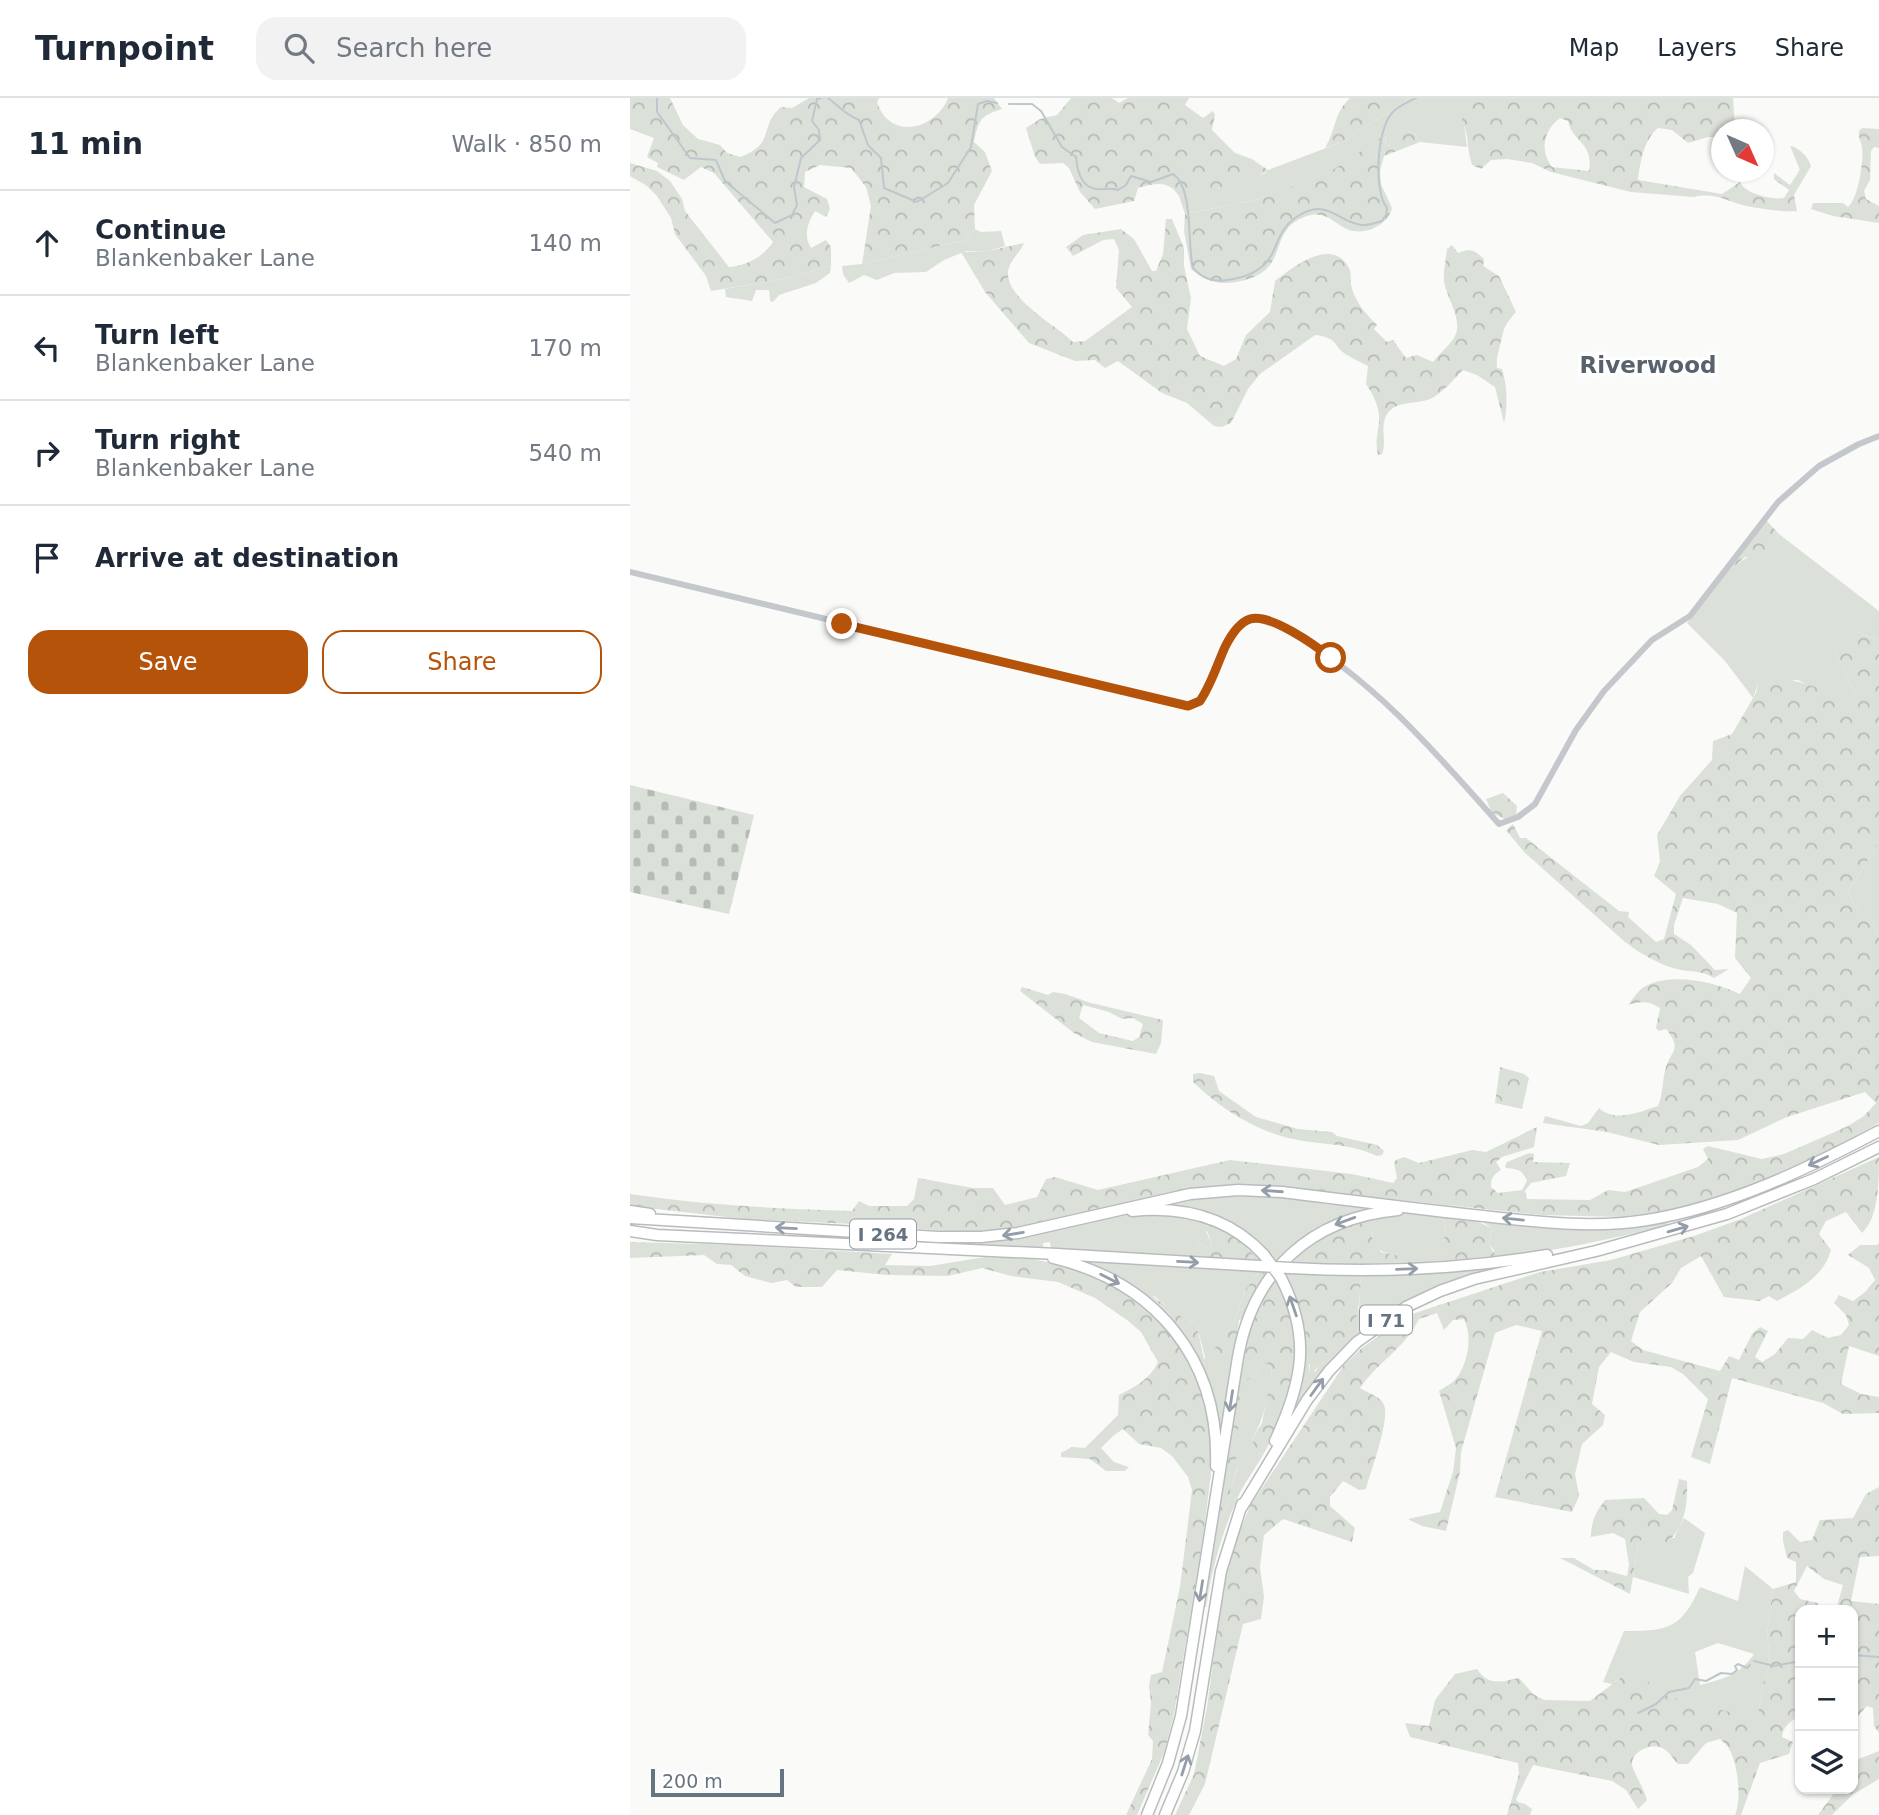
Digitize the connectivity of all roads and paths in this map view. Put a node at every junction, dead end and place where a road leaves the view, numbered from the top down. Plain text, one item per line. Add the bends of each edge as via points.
1 (1879, 436) edge
2 (630, 572) edge
3 (1879, 1130) edge
4 (1879, 1147) edge
5 (1412, 1208) junction
6 (630, 1211) edge
7 (630, 1219) edge
8 (1080, 1219) junction
9 (685, 1220) junction
10 (630, 1231) edge
11 (657, 1235) junction
12 (630, 1238) edge
13 (1611, 1245) junction
14 (1022, 1254) junction
15 (1242, 1507) junction
16 (1212, 1523) junction
17 (1147, 1815) edge
18 (1165, 1815) edge

1 - 2 street via 1819,466 1778,502 1690,616 1652,640 1604,691 1576,730 1535,804 1499,824 1379,696 1323,651 1266,620 1253,618 1239,627 1203,698 1188,706
3 -> 5 highway via 1756,1187 1647,1220 1568,1225
13 -> 4 highway, I 71 via 1745,1208
5 -> 8 highway via 1238,1190 1174,1196
5 -> 16 highway via 1367,1214 1324,1230 1290,1255 1259,1292 1240,1344
6 - 9 highway
7 - 9 highway, I 264
8 -> 9 highway, I 264 via 1018,1233 963,1238
15 -> 8 highway, bridge via 1286,1417 1298,1381 1300,1335 1281,1278 1264,1255 1229,1227 1190,1212 1145,1210
10 - 11 highway, I 264
11 - 12 highway
11 - 14 highway, I 264
14 -> 13 highway, bridge via 1366,1270 1460,1266
15 -> 13 highway, I 71 via 1316,1387 1377,1326 1457,1284
14 -> 16 highway via 1109,1277 1142,1299 1184,1343 1203,1381 1214,1422
18 -> 15 highway, I 71 via 1195,1731 1222,1571
16 -> 17 highway via 1181,1716

